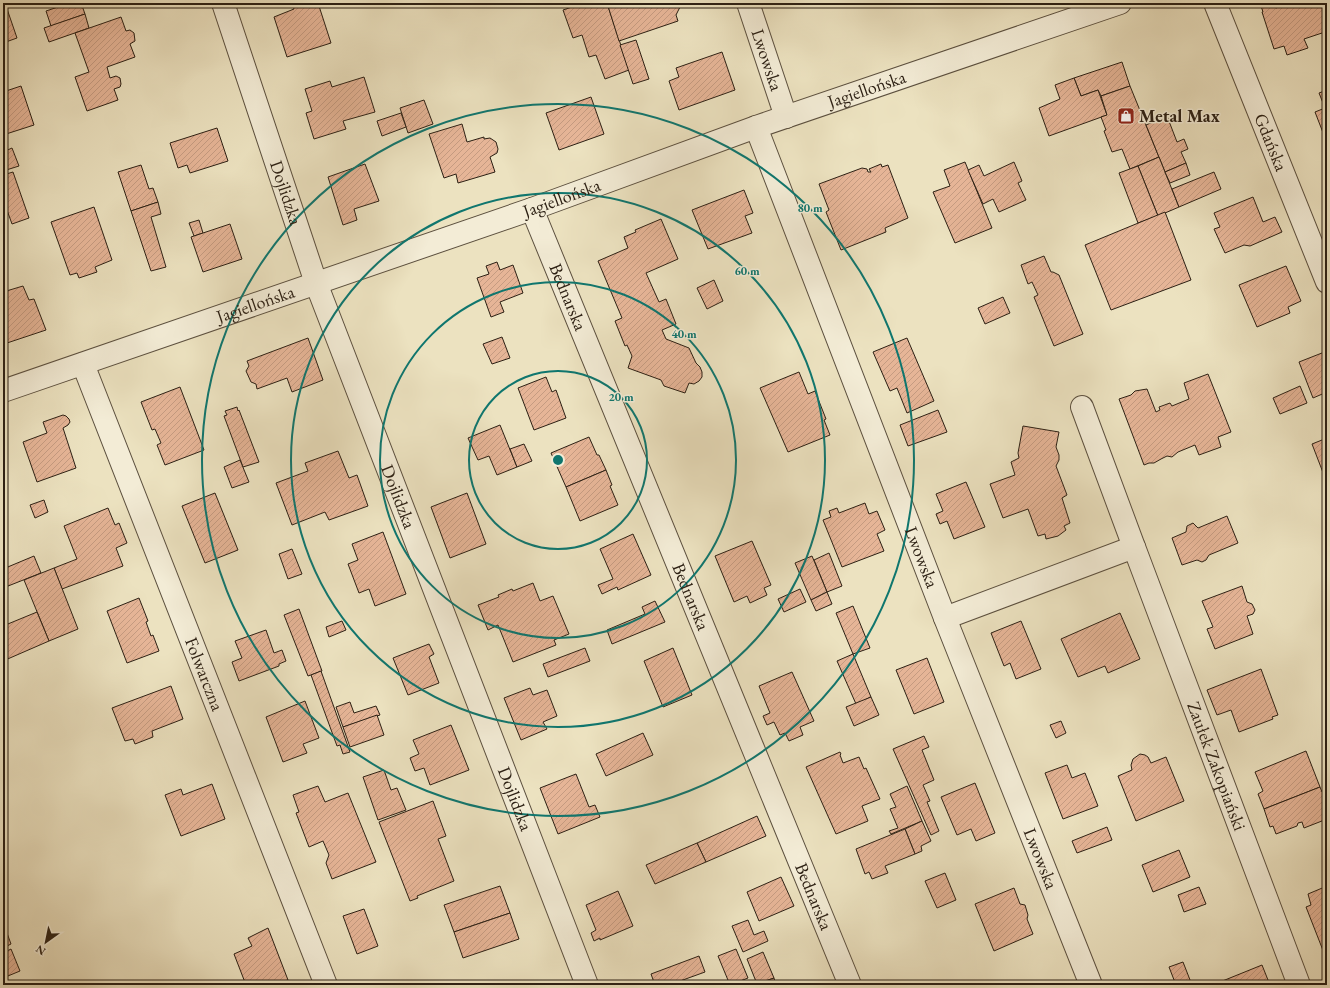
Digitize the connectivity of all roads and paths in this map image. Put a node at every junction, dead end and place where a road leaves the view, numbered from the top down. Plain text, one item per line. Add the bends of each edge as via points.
1 (224, 3) edge
2 (748, 3) edge
3 (1120, 3) edge
4 (1215, 3) edge
5 (786, 117) junction
6 (756, 128) junction
7 (532, 209) junction
8 (1327, 282) edge
9 (316, 283) junction
10 (83, 364) junction
11 (3, 391) edge
12 (1082, 407) dead end
13 (1134, 547) junction
14 (945, 618) junction
15 (326, 985) edge
16 (587, 985) edge
17 (850, 985) edge
18 (1091, 985) edge
19 (1299, 985) edge

1 - 9 street, Dojlidzka
2 - 5 street, Lwowska
3 - 5 street, Jagiellońska
4 - 8 street, Gdańska
5 - 6 street, Jagiellońska
6 - 7 street, Jagiellońska
6 - 14 street, Lwowska
7 - 9 street, Jagiellońska
7 - 17 street, Bednarska
9 - 10 street, Jagiellońska
9 - 16 street, Dojlidzka
10 - 11 street, Jagiellońska
10 - 15 street, Folwarczna
12 - 13 street, Zaułek Zakopiański
13 - 14 street
13 - 19 street, Zaułek Zakopiański
14 - 18 street, Lwowska

